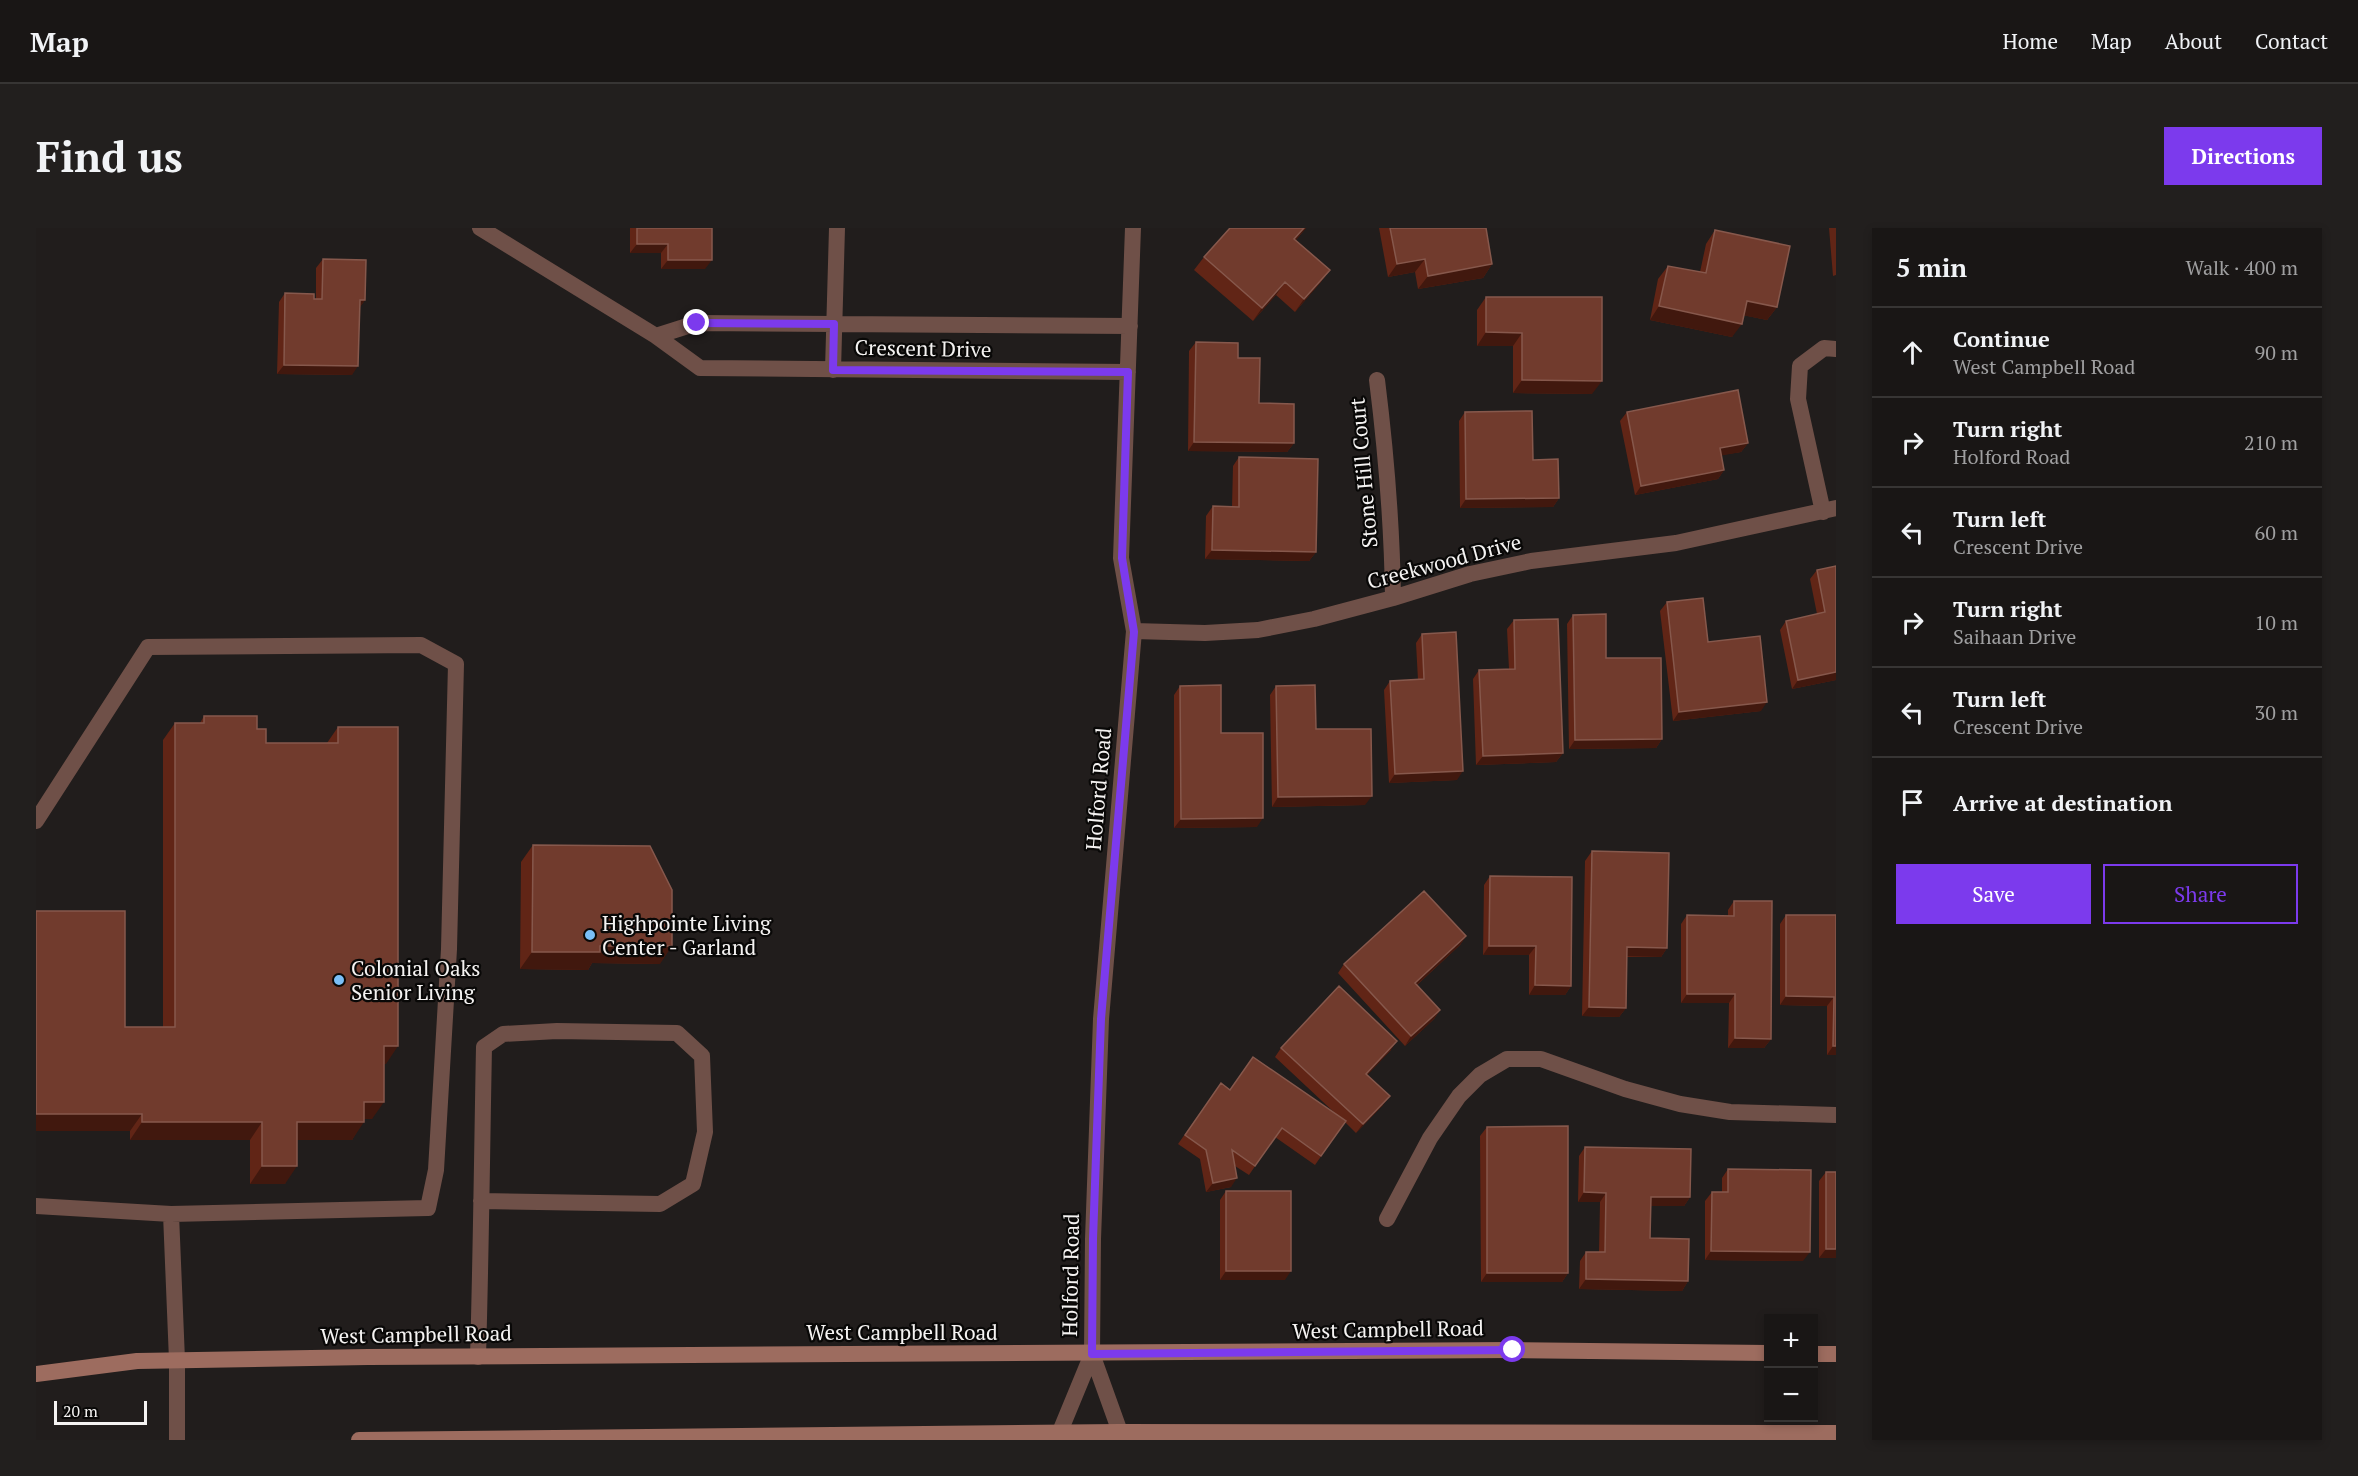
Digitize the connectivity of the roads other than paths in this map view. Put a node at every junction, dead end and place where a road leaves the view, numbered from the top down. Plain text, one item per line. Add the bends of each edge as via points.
1 (480, 228) edge
2 (837, 228) edge
3 (1133, 228) edge
4 (834, 324) junction
5 (1130, 326) junction
6 (656, 336) junction
7 (1836, 349) edge
8 (833, 370) junction
9 (1128, 372) junction
10 (1377, 380) dead end
11 (1830, 510) edge
12 (1393, 598) junction
13 (1134, 632) junction
14 (36, 821) edge
15 (1836, 1115) edge
16 (481, 1200) junction
17 (36, 1206) edge
18 (171, 1214) junction
19 (1387, 1219) dead end
20 (1764, 1353) edge
21 (1092, 1354) junction
22 (1818, 1354) edge
23 (1836, 1354) edge
24 (478, 1357) junction
25 (177, 1360) junction
26 (36, 1374) edge
27 (1836, 1433) edge
28 (1120, 1436) edge
29 (1059, 1437) edge
30 (177, 1440) edge
31 (359, 1440) edge

1 - 6 street, Crescent Drive
2 - 4 street
3 - 5 street, Holford Road
4 - 5 street, Crescent Drive
4 - 6 street, Crescent Drive via 697,323
4 - 8 street
5 - 9 street, Holford Road
6 - 8 street, Crescent Drive via 700,368
7 - 11 street via 1824,348 1800,366 1798,399
8 - 9 street, Crescent Drive
9 - 13 street, Holford Road via 1122,558
10 - 12 street, Stone Hill Court
11 - 12 street, Creekwood Drive via 1676,543 1531,561 1470,574
12 - 13 street, Creekwood Drive via 1258,630
13 - 21 street, Holford Road via 1101,1019
14 - 18 street via 148,647 421,645 456,664 448,960 436,1170 428,1208
15 - 19 street via 1730,1112 1680,1104 1541,1059 1507,1059 1480,1075 1459,1096 1430,1138
16 - 16 street via 484,1047 503,1034 557,1030 677,1033 702,1056 705,1132 693,1184 660,1204
16 - 24 street
17 - 18 street
18 - 25 street
20 - 21 main road, West Campbell Road via 1513,1350
21 - 24 main road, West Campbell Road
21 - 28 street, Holford Road
21 - 29 street, Holford Road
22 - 23 main road
24 - 25 main road, West Campbell Road
25 - 26 main road, West Campbell Road
25 - 30 street
27 - 28 main road
28 - 29 main road
29 - 31 main road

